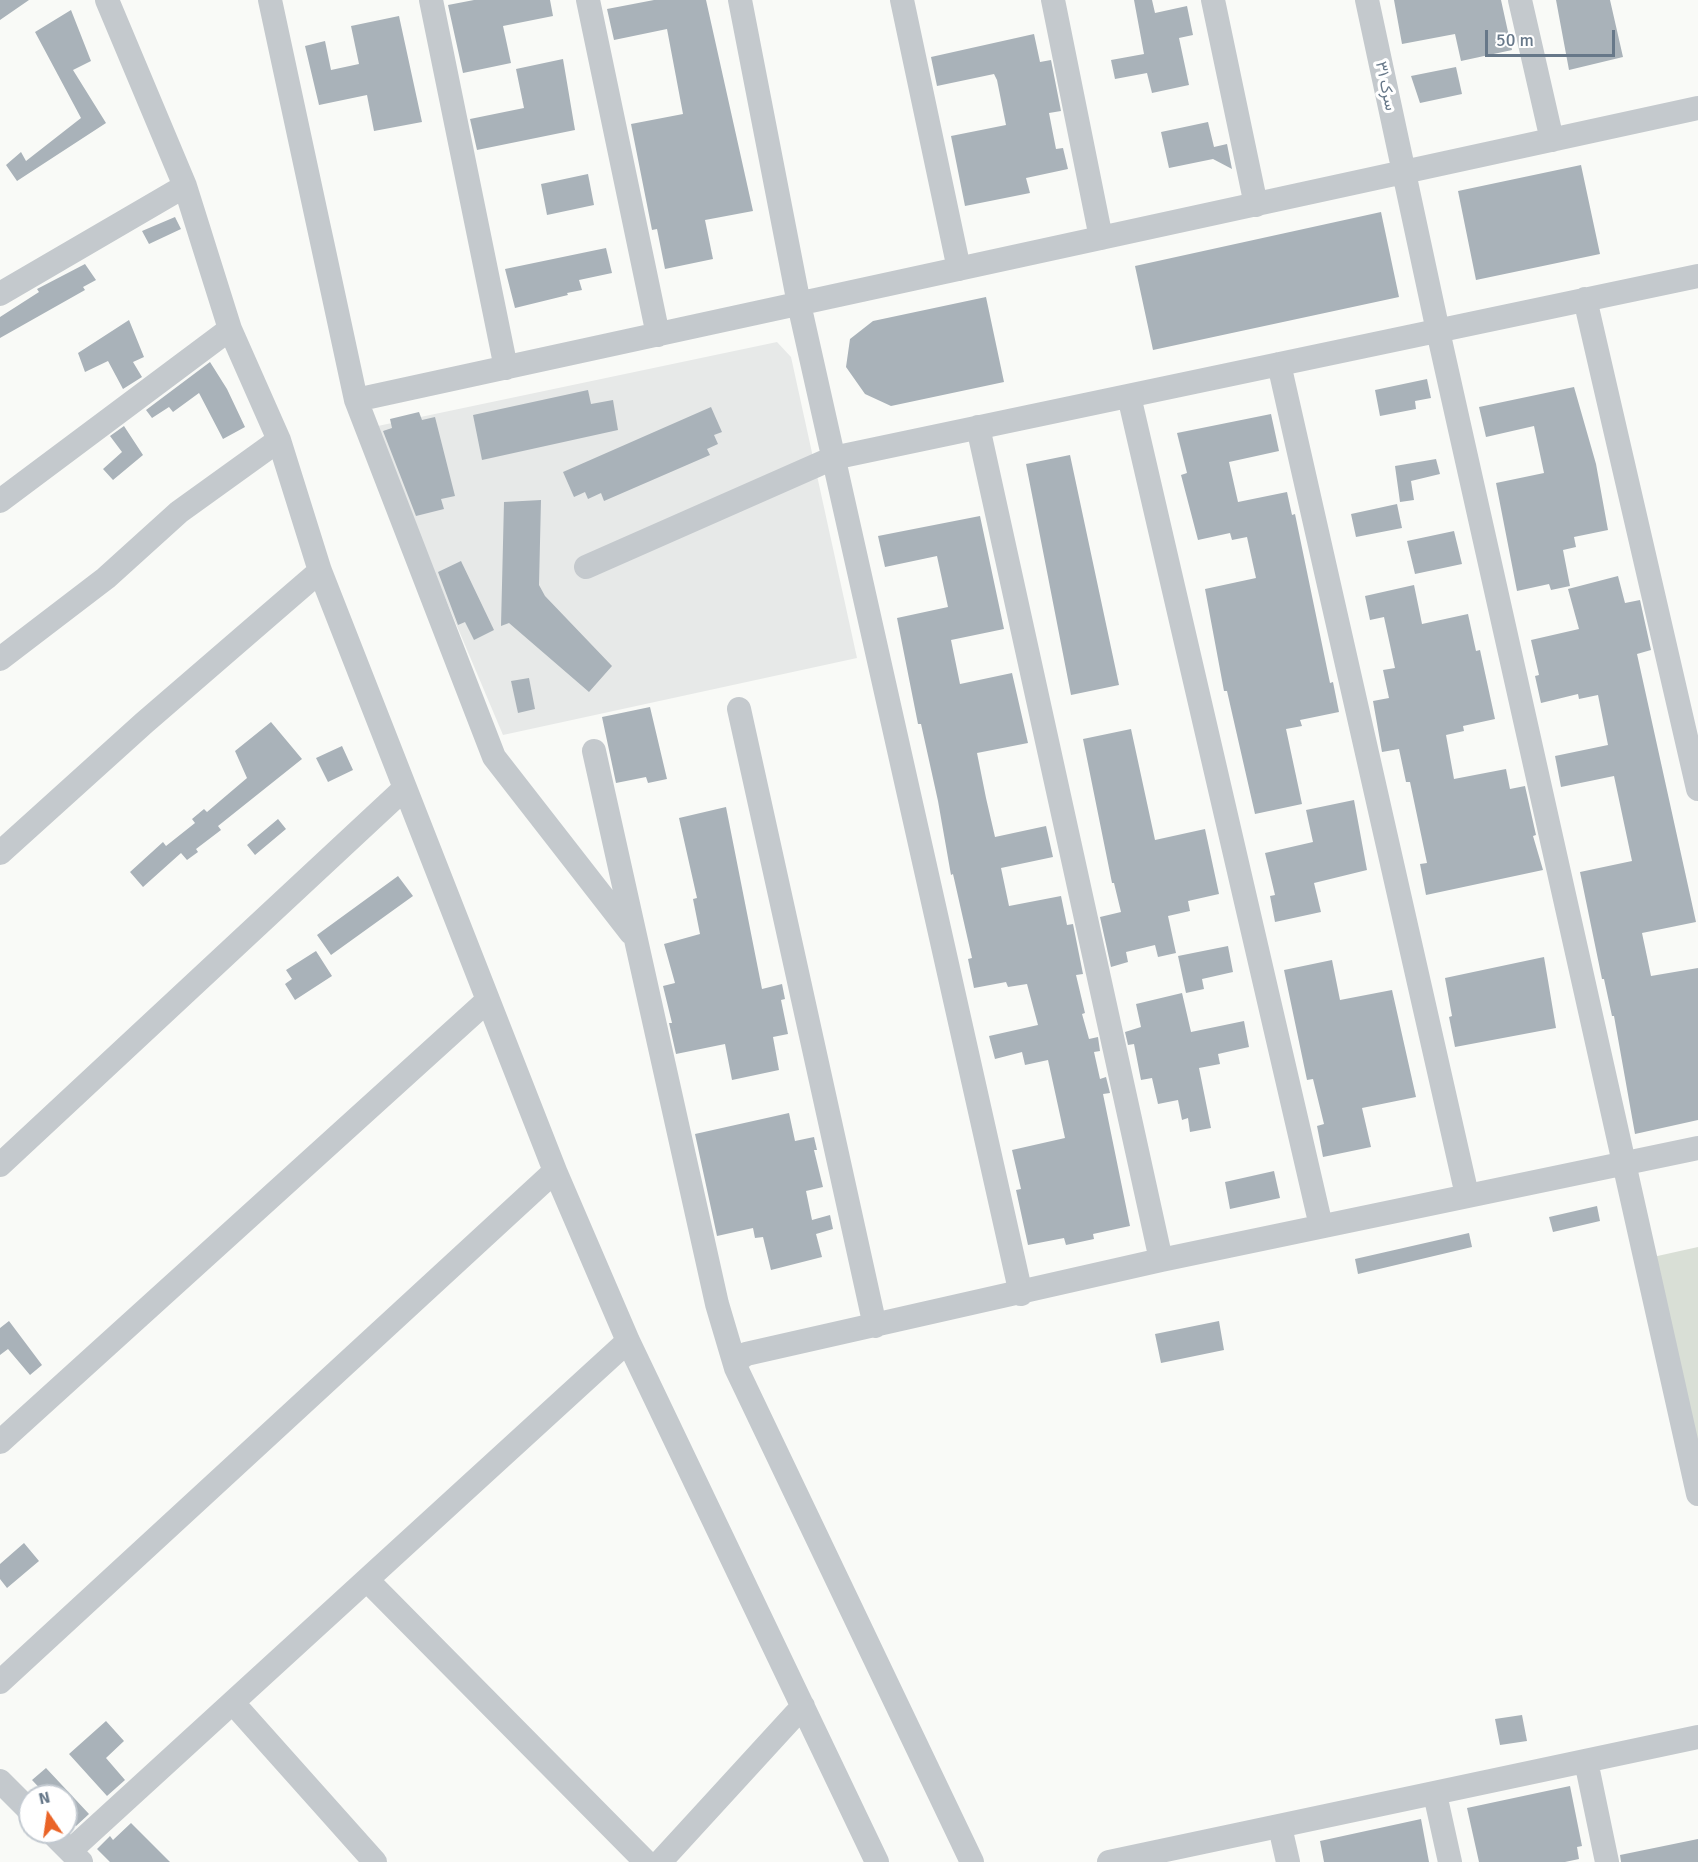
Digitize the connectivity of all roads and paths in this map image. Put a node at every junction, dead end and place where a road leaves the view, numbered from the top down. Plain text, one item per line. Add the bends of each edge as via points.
1 (107, 0) edge
2 (270, 0) edge
3 (431, 0) edge
4 (588, 0) edge
5 (740, 0) edge
6 (902, 0) edge
7 (1053, 0) edge
8 (1213, 0) edge
9 (1367, 0) edge
10 (1520, 0) edge
11 (1698, 108) edge
12 (1552, 140) junction
13 (1404, 172) junction
14 (185, 186) junction
15 (1256, 205) junction
16 (1101, 238) junction
17 (959, 269) junction
18 (1698, 276) edge
19 (0, 294) edge
20 (1585, 299) junction
21 (799, 304) junction
22 (230, 329) junction
23 (1438, 330) junction
24 (658, 335) junction
25 (1280, 364) junction
26 (506, 368) junction
27 (1129, 396) junction
28 (356, 400) junction
29 (978, 427) junction
30 (279, 440) junction
31 (833, 458) junction
32 (0, 501) edge
33 (586, 567) dead end
34 (321, 571) junction
35 (0, 659) edge
36 (739, 709) dead end
37 (594, 751) dead end
38 (405, 788) junction
39 (1698, 789) edge
40 (0, 853) edge
41 (636, 940) junction
42 (488, 1000) junction
43 (1698, 1148) edge
44 (0, 1165) edge
45 (1625, 1165) junction
46 (555, 1172) junction
47 (1467, 1195) junction
48 (1321, 1226) junction
49 (1161, 1260) junction
50 (1021, 1294) junction
51 (875, 1326) junction
52 (628, 1341) junction
53 (735, 1362) junction
54 (0, 1442) edge
55 (1698, 1494) edge
56 (368, 1580) junction
57 (0, 1682) edge
58 (233, 1703) junction
59 (803, 1706) junction
60 (1698, 1737) edge
61 (1586, 1761) junction
62 (0, 1781) edge
63 (1435, 1794) junction
64 (18, 1799) edge
65 (1280, 1827) junction
66 (63, 1844) edge
67 (76, 1857) edge
68 (1139, 1859) edge
69 (375, 1862) edge
70 (646, 1862) edge
71 (660, 1862) edge
72 (877, 1862) edge
73 (972, 1862) edge
74 (1109, 1862) edge
75 (1288, 1862) edge
76 (1450, 1862) edge
77 (1607, 1862) edge

1 - 14 street
2 - 28 street
3 - 26 street
4 - 24 street
5 - 21 street
6 - 17 street
7 - 16 street
8 - 15 street
9 - 13 street, سرک ۳۱
10 - 12 street
11 - 12 street
12 - 13 street
13 - 15 street
13 - 23 street, سرک ۳۱
14 - 19 street
14 - 22 street
15 - 16 street
16 - 17 street
17 - 21 street
18 - 20 street
20 - 23 street
20 - 39 street
21 - 24 street
21 - 31 street
22 - 30 street
22 - 32 street
23 - 25 street
23 - 45 street, سرک ۳۱
24 - 26 street
25 - 27 street
25 - 47 street
26 - 28 street
27 - 29 street
27 - 48 street
28 - 41 street via 494,757
29 - 31 street
29 - 49 street
30 - 34 street
30 - 35 street via 178,512 106,578
31 - 33 street
31 - 50 street
34 - 38 street
34 - 40 street
36 - 51 street
37 - 41 street
38 - 42 street
38 - 44 street
41 - 53 street via 717,1304
42 - 46 street
42 - 54 street
43 - 45 street
45 - 47 street
45 - 55 street, سرک ۳۱
46 - 52 street
46 - 57 street
47 - 48 street
48 - 49 street
49 - 50 street
50 - 51 street
51 - 53 street via 746,1354
52 - 56 street
52 - 59 street
53 - 73 street
56 - 58 street
56 - 70 street
58 - 67 street
58 - 69 street
59 - 71 street
59 - 72 street
60 - 61 street
61 - 63 street
61 - 77 street
62 - 64 street
63 - 65 street
63 - 76 street
65 - 68 street
65 - 75 street
66 - 67 street
68 - 74 street

